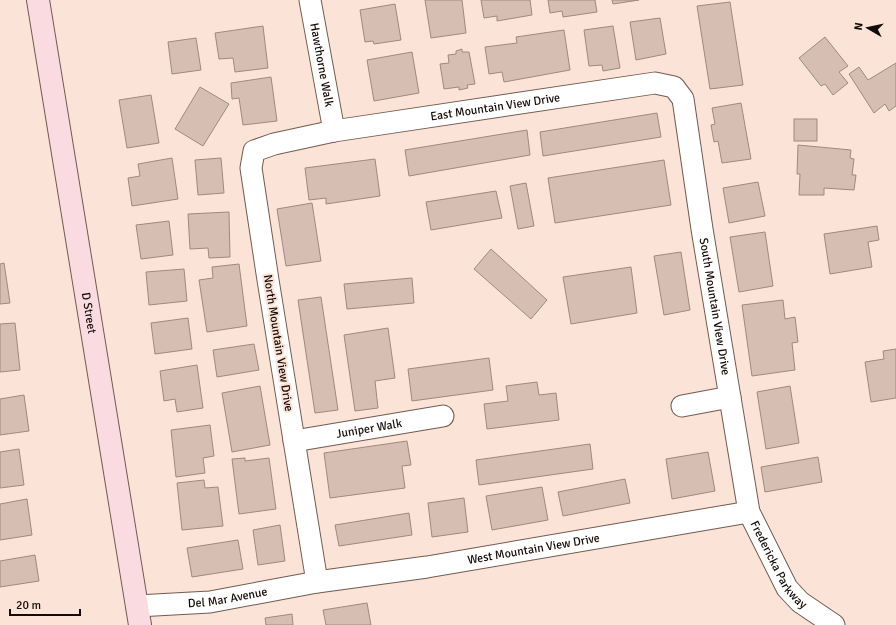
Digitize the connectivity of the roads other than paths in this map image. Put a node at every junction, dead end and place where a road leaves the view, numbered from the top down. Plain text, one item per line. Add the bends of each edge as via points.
1 (38, 0) edge
2 (310, 0) edge
3 (683, 99) joint
4 (334, 131) junction
5 (301, 139) joint
6 (730, 397) junction
7 (682, 406) dead end
8 (443, 416) dead end
9 (294, 441) junction
10 (749, 512) junction
11 (317, 582) junction
12 (138, 615) edge
13 (834, 625) edge

1 - 12 street, D Street
2 - 4 street, Hawthorne Walk
3 - 4 street, East Mountain View Drive via 674,87 655,83
3 - 6 street, South Mountain View Drive
4 - 5 street, East Mountain View Drive
5 - 9 street, North Mountain View Drive via 254,151 251,168
6 - 7 street
6 - 10 street, South Mountain View Drive
8 - 9 street, Juniper Walk
9 - 11 street, North Mountain View Drive
10 - 11 street, West Mountain View Drive via 427,567
10 - 13 street, Fredericka Parkway via 787,588 800,602
11 - 12 street, Del Mar Avenue

